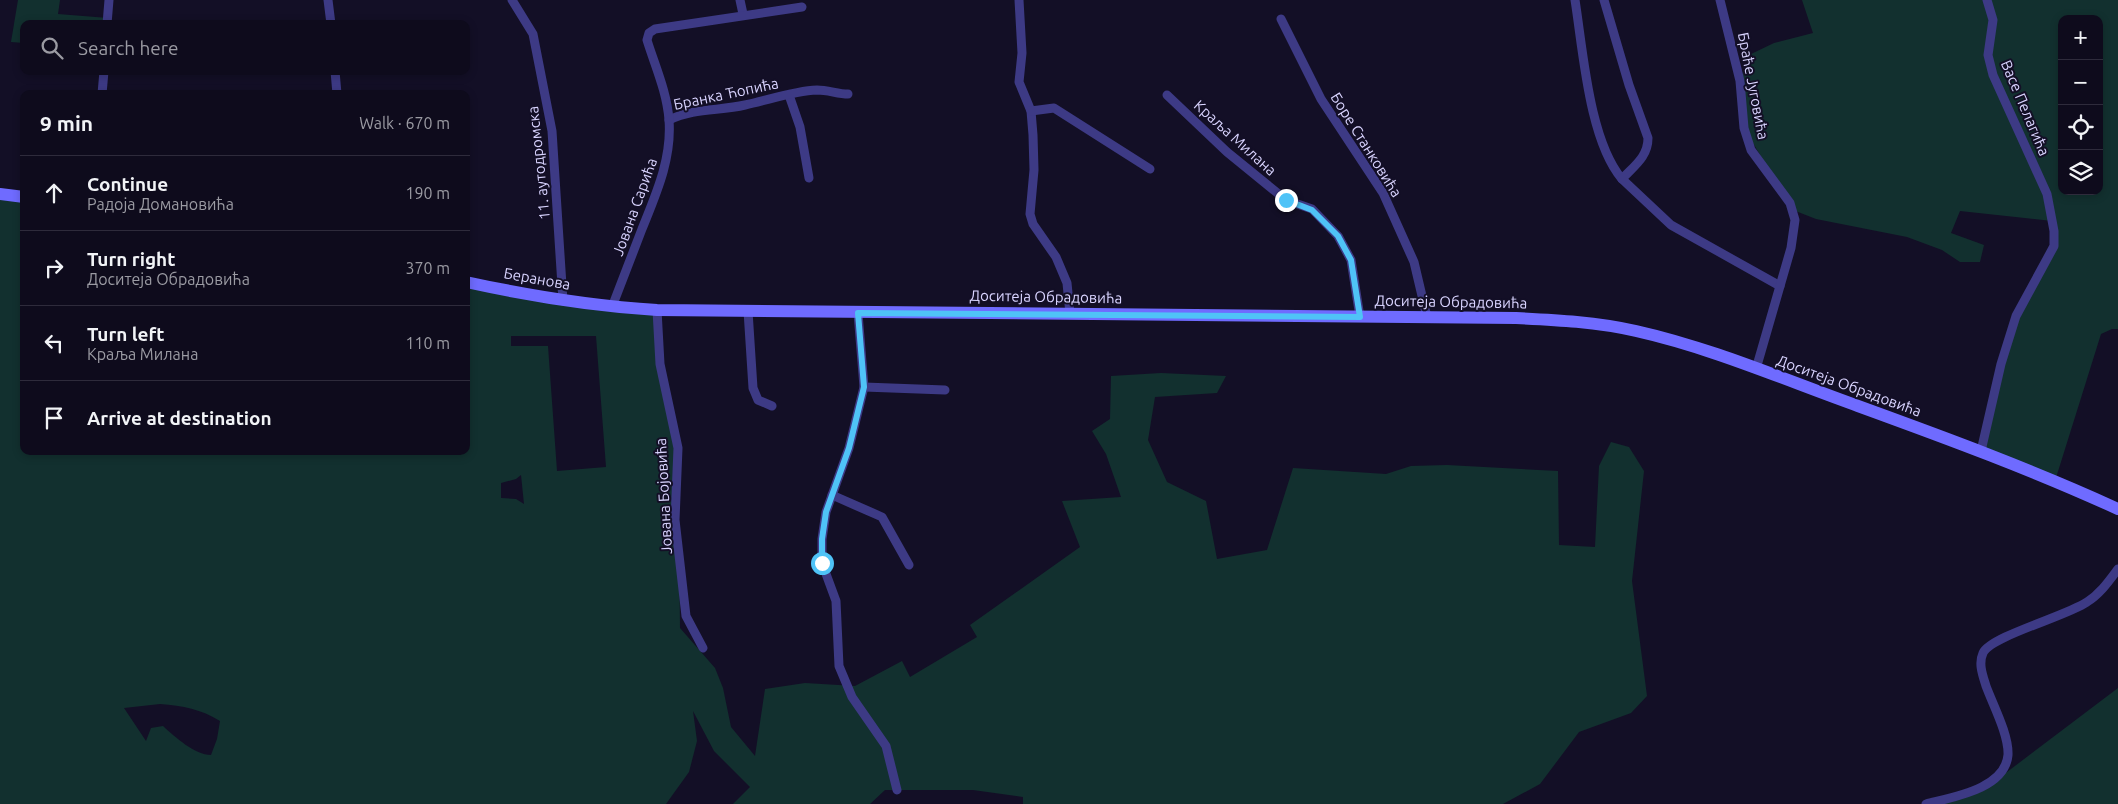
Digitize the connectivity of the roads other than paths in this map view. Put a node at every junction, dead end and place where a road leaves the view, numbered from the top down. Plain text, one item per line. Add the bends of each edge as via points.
1 (109, 0) edge
2 (328, 0) edge
3 (512, 0) edge
4 (740, 0) edge
5 (1019, 0) edge
6 (1575, 0) edge
7 (1604, 0) edge
8 (1720, 0) edge
9 (1987, 0) edge
10 (802, 7) dead end
11 (743, 14) junction
12 (1281, 19) dead end
13 (107, 20) edge
14 (330, 20) edge
15 (104, 75) edge
16 (335, 75) edge
17 (102, 90) edge
18 (337, 90) edge
19 (848, 94) dead end
20 (789, 95) junction
21 (1167, 95) dead end
22 (1031, 111) junction
23 (669, 120) junction
24 (1150, 169) dead end
25 (810, 178) dead end
26 (1622, 179) junction
27 (0, 194) edge
28 (20, 196) edge
29 (470, 283) edge
30 (1780, 286) junction
31 (563, 301) junction
32 (607, 307) junction
33 (657, 310) junction
34 (748, 311) junction
35 (858, 313) junction
36 (1070, 314) junction
37 (1360, 317) junction
38 (1427, 317) junction
39 (1756, 369) junction
40 (864, 387) junction
41 (945, 390) dead end
42 (772, 406) dead end
43 (1981, 452) junction
44 (832, 495) junction
45 (2118, 509) edge
46 (909, 565) dead end
47 (2118, 569) edge
48 (703, 648) dead end
49 (897, 790) dead end
50 (1926, 804) edge

1 - 13 street
2 - 14 street
3 - 31 street, 11. аутодромска via 533,34 552,131
4 - 11 street
5 - 22 street via 1022,53 1019,82
6 - 26 street via 1593,113 1613,169
7 - 26 street via 1628,85 1648,138 1645,155
8 - 30 street, Браће Југовића via 1740,81 1746,135 1752,150 1790,203 1795,220
9 - 43 street, Васе Пелагића via 1993,20 1988,55 1993,75 2047,194 2054,246 2016,316 2001,364
10 - 11 street, Јована Сарића
11 - 23 street, Јована Сарића via 654,28 649,33 646,40 664,91
12 - 38 street, Боре Станковића via 1321,99 1383,193 1414,262
15 - 17 street
16 - 18 street
19 - 20 street, Бранка Ћопића via 819,90
20 - 23 street, Бранка Ћопића via 728,108 689,112
20 - 25 street, Бранка Ћопића via 800,127
21 - 37 street, Краља Милана via 1227,152 1286,200 1312,210 1338,236 1351,260
22 - 24 street via 1054,108
22 - 36 street via 1034,170 1030,214 1033,224 1056,257 1067,283
23 - 32 street, Јована Сарића via 667,160 659,188
26 - 30 street via 1671,225
27 - 28 main road
29 - 31 main road, Беранова
30 - 39 street, Браће Југовића
31 - 32 main road, Беранова
32 - 33 main road, Доситеја Обрадовића
33 - 34 main road, Доситеја Обрадовића
33 - 48 street, Јована Бојовића via 660,364 678,448 676,520 686,616
34 - 35 main road, Доситеја Обрадовића
34 - 42 street via 754,388 758,400
35 - 36 main road, Доситеја Обрадовића
35 - 40 street
36 - 37 main road, Доситеја Обрадовића
37 - 38 main road, Доситеја Обрадовића
38 - 39 main road, Доситеја Обрадовића via 1548,320 1617,327 1660,337
39 - 43 main road, Доситеја Обрадовића
40 - 41 street
40 - 44 street via 849,448
43 - 45 main road, Доситеја Обрадовића
44 - 46 street via 882,517
44 - 49 street via 822,539 822,563 836,601 838,666 852,697 886,746
47 - 50 street via 2098,595 2088,602 1987,647 1980,662 2004,734 2008,753 2006,766 1974,792

